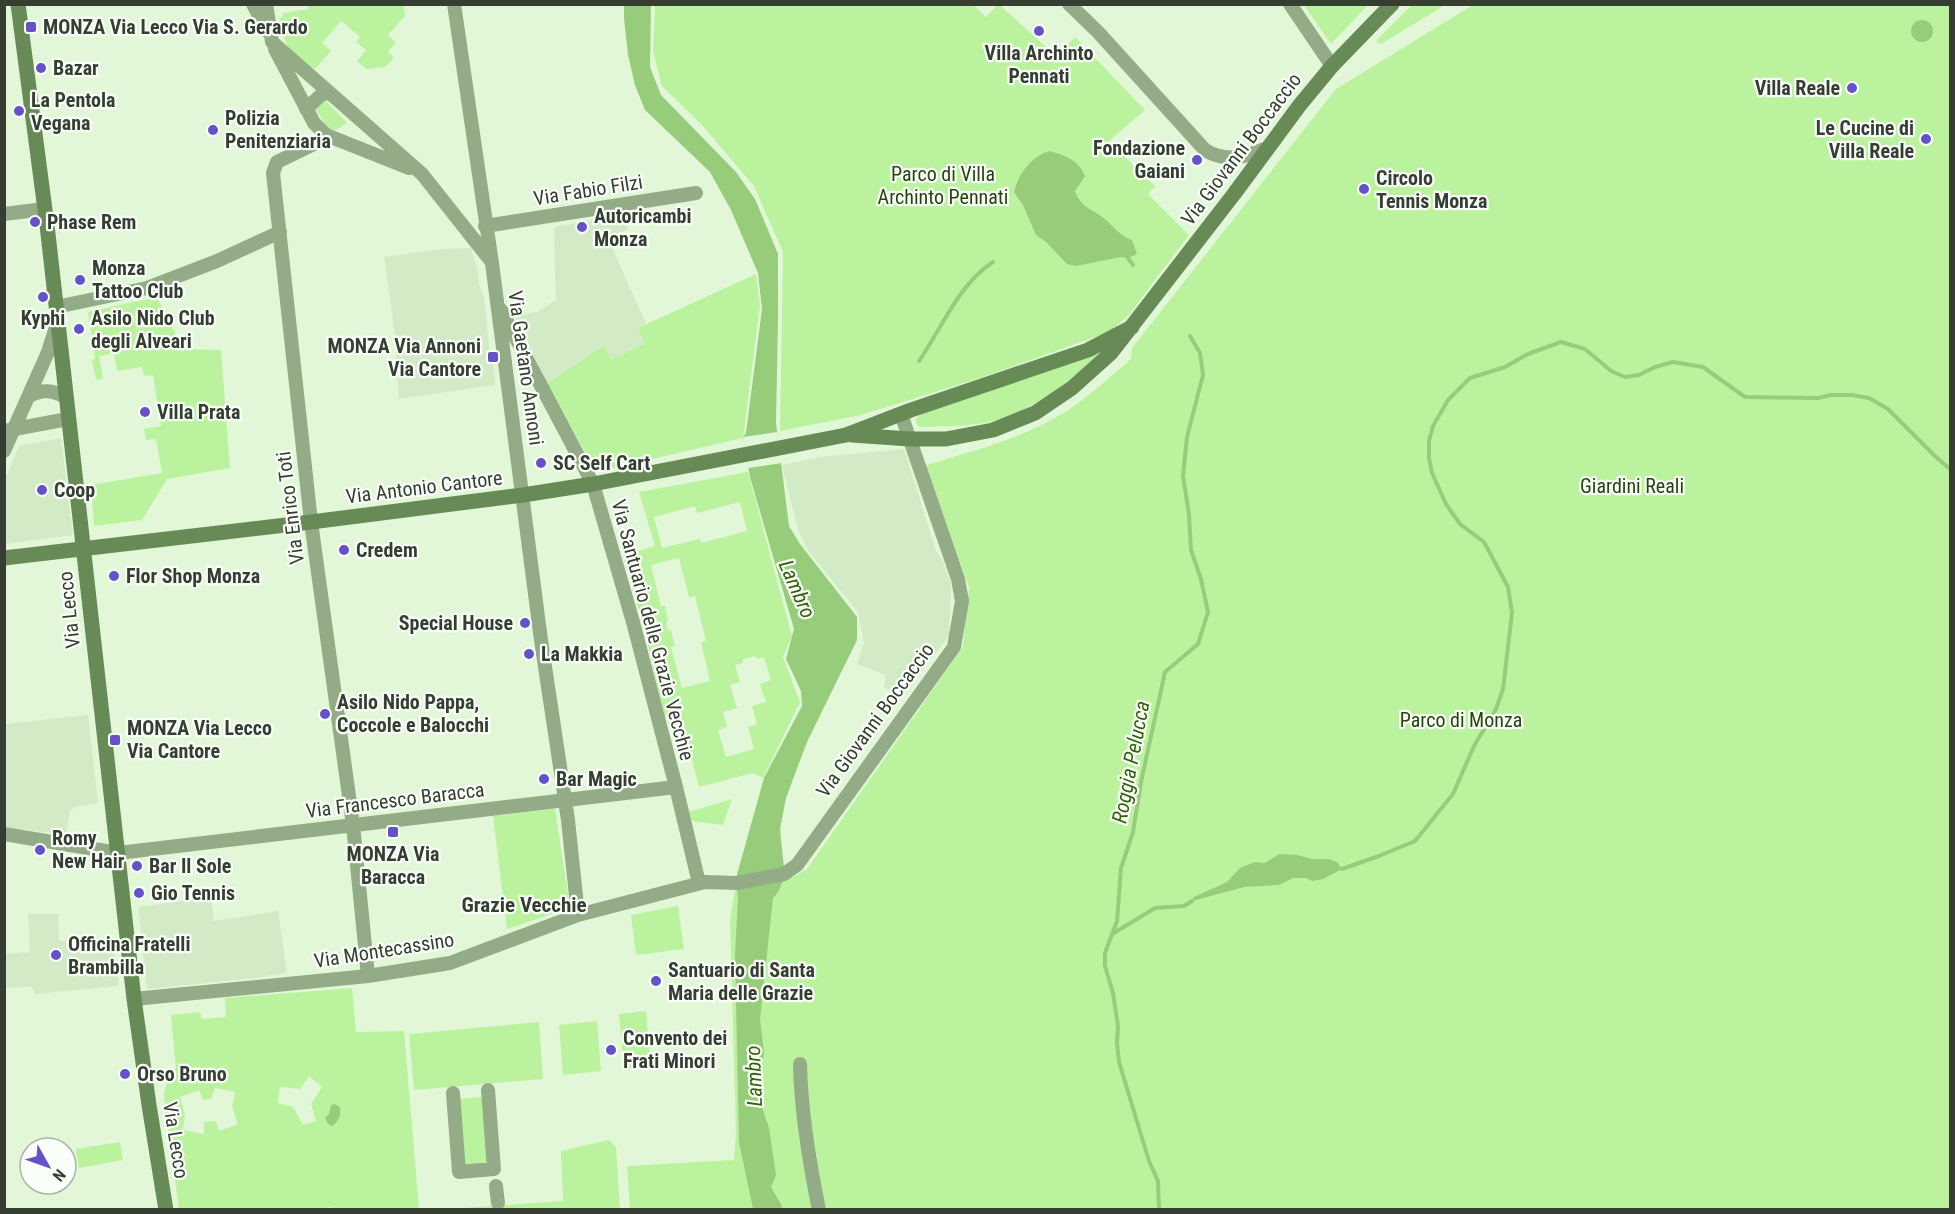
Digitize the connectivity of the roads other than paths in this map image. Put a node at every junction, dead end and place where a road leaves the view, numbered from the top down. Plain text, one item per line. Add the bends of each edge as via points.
1 (18, 4) edge
2 (253, 4) edge
3 (266, 4) edge
4 (454, 4) edge
5 (1069, 4) edge
6 (1290, 4) edge
7 (1392, 4) edge
8 (272, 42) junction
9 (1332, 66) junction
10 (330, 93) junction
11 (306, 109) junction
12 (356, 117) junction
13 (326, 135) junction
14 (343, 140) junction
15 (1267, 148) junction
16 (422, 174) junction
17 (696, 193) dead end
18 (44, 209) junction
19 (4, 214) edge
20 (485, 226) junction
21 (280, 232) junction
22 (492, 263) junction
23 (496, 300) junction
24 (57, 314) junction
25 (1132, 327) junction
26 (29, 396) junction
27 (66, 397) junction
28 (901, 414) junction
29 (68, 419) junction
30 (10, 430) edge
31 (846, 435) junction
32 (910, 439) junction
33 (4, 451) edge
34 (593, 484) junction
35 (523, 495) junction
36 (311, 522) junction
37 (84, 549) junction
38 (4, 558) edge
39 (676, 787) junction
40 (564, 799) junction
41 (353, 825) junction
42 (4, 834) edge
43 (118, 853) junction
44 (784, 874) joint
45 (705, 882) junction
46 (578, 915) junction
47 (368, 976) junction
48 (134, 999) junction
49 (800, 1064) dead end
50 (488, 1090) dead end
51 (453, 1093) dead end
52 (496, 1186) dead end
53 (498, 1203) dead end
54 (166, 1209) edge
55 (819, 1209) edge

1 - 18 main road, Via Lecco
2 - 8 street
3 - 8 street
4 - 20 street, Via Gaetano Annoni
5 - 15 street via 1205,150 1234,159
6 - 9 street
7 - 9 main road, Via Giovanni Boccaccio
8 - 10 street
8 - 11 street
9 - 15 main road, Via Giovanni Boccaccio
10 - 11 street via 322,94
10 - 12 street
11 - 13 street
12 - 14 street via 350,136
12 - 16 street
13 - 14 street
13 - 21 street, Via Enrico Toti via 274,167
14 - 16 street
15 - 25 main road, Via Giovanni Boccaccio
16 - 22 street
17 - 20 street, Via Fabio Filzi
18 - 19 street
18 - 24 main road, Via Lecco
20 - 22 street, Via Gaetano Annoni
21 - 24 street via 147,288
21 - 36 street, Via Enrico Toti
22 - 23 street, Via Gaetano Annoni
23 - 34 street, Via Santuario delle Grazie Vecchie
23 - 35 street, Via Gaetano Annoni
24 - 26 street via 50,346
24 - 27 main road, Via Lecco
25 - 28 main road, Via Giovanni Boccaccio via 1088,350
25 - 32 main road, Via Giovanni Boccaccio via 1104,360 1035,413 993,430 946,439
26 - 27 street via 53,390
26 - 30 street
27 - 29 main road, Via Lecco
28 - 31 main road, Via Giovanni Boccaccio
28 - 32 street, Via Giovanni Boccaccio
29 - 30 street
29 - 37 main road, Via Lecco
30 - 33 street
31 - 32 main road, Via Giovanni Boccaccio
31 - 34 main road, Via Antonio Cantore
32 - 44 street, Via Giovanni Boccaccio via 958,579 962,601 954,647 797,865
34 - 35 main road, Via Antonio Cantore
34 - 39 street, Via Santuario delle Grazie Vecchie
35 - 36 main road, Via Antonio Cantore
35 - 40 street, Via Gaetano Annoni
36 - 37 main road, Via Antonio Cantore
36 - 41 street, Via Enrico Toti
37 - 38 main road, Via Antonio Cantore
37 - 43 main road, Via Lecco
39 - 40 street, Via Francesco Baracca
39 - 45 street, Via Santuario delle Grazie Vecchie
40 - 41 street, Via Francesco Baracca
40 - 46 street, Via Gaetano Annoni
41 - 43 street, Via Francesco Baracca
41 - 47 street, Via Enrico Toti
42 - 43 street, Via Francesco Baracca
43 - 48 main road, Via Lecco
44 - 45 street, Via Montecassino via 737,883
45 - 46 street, Via Montecassino
46 - 47 street, Via Montecassino via 450,963
47 - 48 street, Via Montecassino
48 - 54 main road, Via Lecco
49 - 55 street via 808,1159
50 - 51 street via 494,1170 459,1172
52 - 53 street

